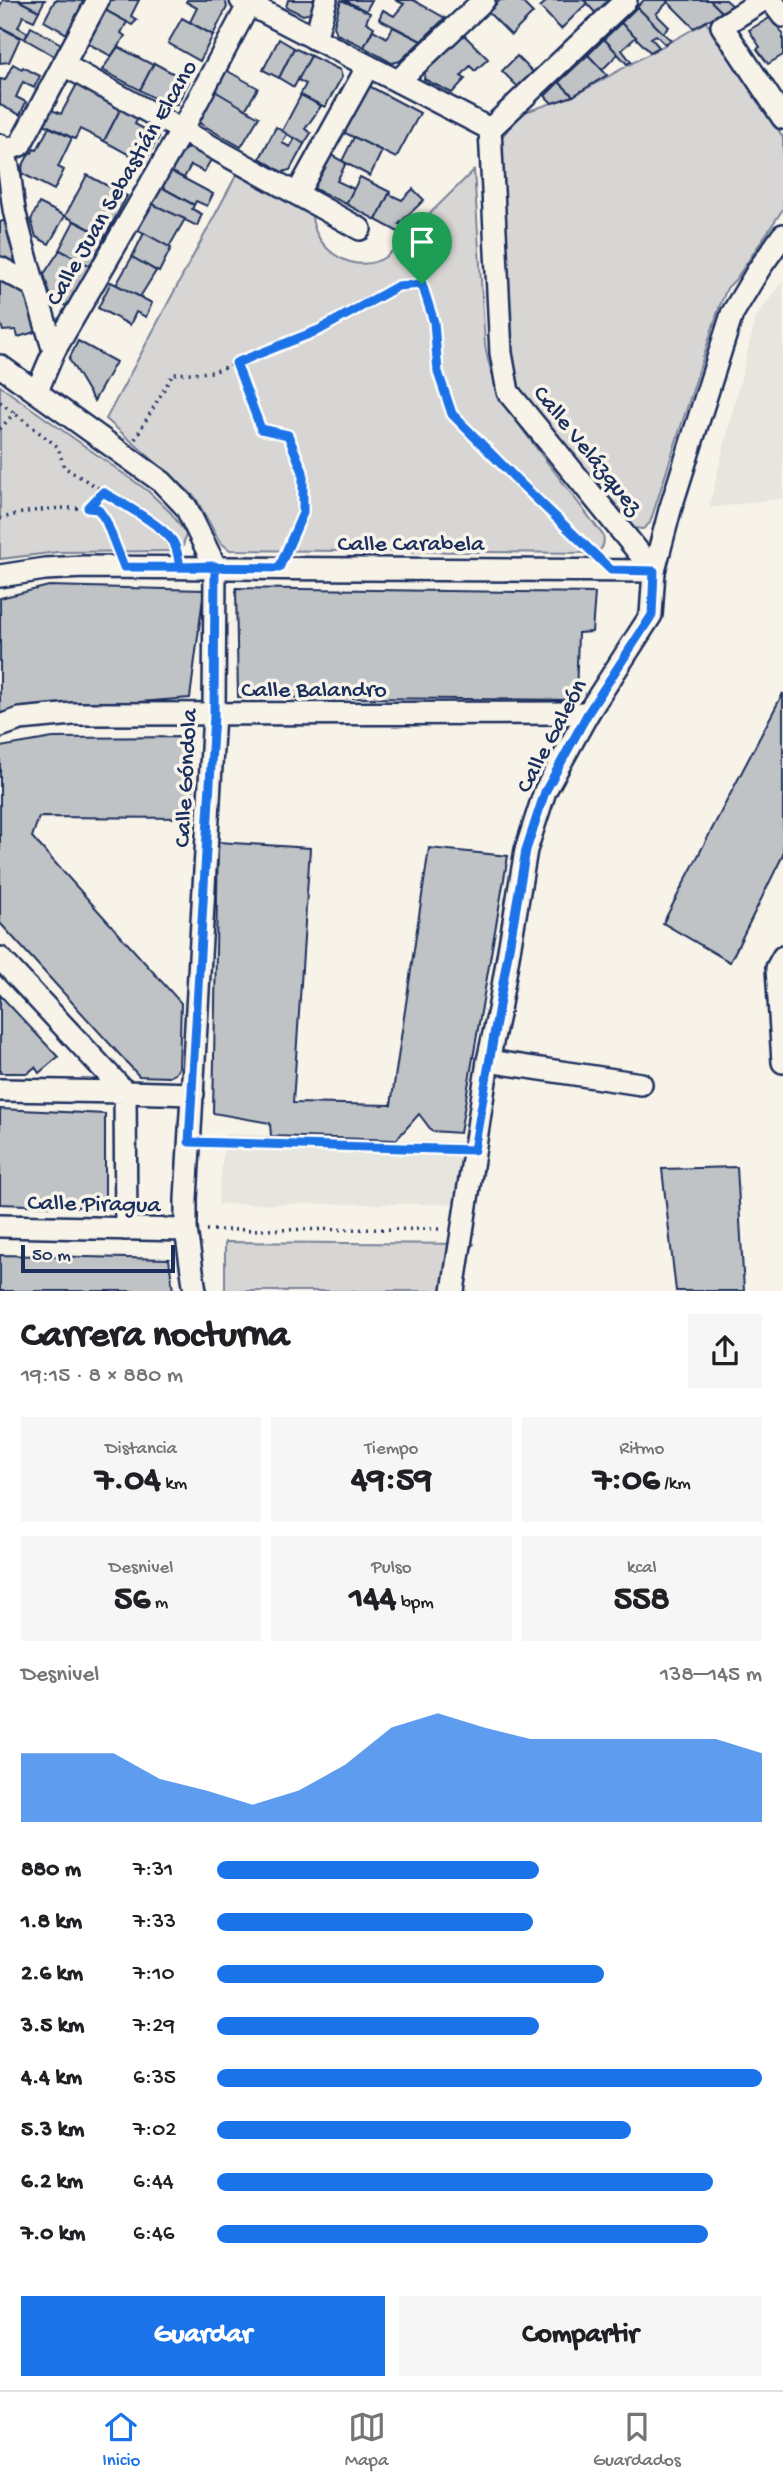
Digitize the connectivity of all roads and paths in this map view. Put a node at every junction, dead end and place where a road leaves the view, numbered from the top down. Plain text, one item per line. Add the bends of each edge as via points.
1 (98, 0) edge
2 (326, 0) edge
3 (484, 0) edge
4 (626, 0) edge
5 (763, 0) edge
6 (771, 0) edge
7 (248, 2) edge
8 (783, 16) edge
9 (315, 39) junction
10 (64, 65) junction
11 (368, 66) junction
12 (398, 81) junction
13 (783, 118) edge
14 (490, 129) junction
15 (182, 130) junction
16 (1, 150) edge
17 (297, 194) junction
18 (360, 229) dead end
19 (783, 235) edge
20 (0, 268) edge
21 (34, 286) junction
22 (54, 351) junction
23 (236, 363) junction
24 (0, 366) edge
25 (37, 391) junction
26 (0, 402) edge
27 (15, 412) junction
28 (0, 429) edge
29 (133, 442) dead end
30 (103, 492) junction
31 (88, 508) junction
32 (0, 519) edge
33 (215, 566) junction
34 (124, 567) junction
35 (180, 567) junction
36 (279, 568) junction
37 (611, 570) junction
38 (654, 571) junction
39 (0, 576) edge
40 (588, 713) junction
41 (214, 715) junction
42 (0, 726) edge
43 (783, 957) edge
44 (0, 958) edge
45 (488, 1061) junction
46 (783, 1062) edge
47 (641, 1084) dead end
48 (0, 1090) edge
49 (125, 1092) junction
50 (193, 1094) junction
51 (189, 1142) junction
52 (474, 1150) junction
53 (0, 1226) edge
54 (126, 1229) junction
55 (463, 1229) junction
56 (186, 1230) junction
57 (195, 1291) edge
58 (453, 1291) edge

1 - 10 street
2 - 9 street
3 - 12 street
4 - 14 street
5 - 13 street via 722,26
6 - 8 street
7 - 9 street
7 - 15 street, Calle Juan Sebastián Elcano
9 - 11 street
10 - 15 street
10 - 16 street via 20,145
11 - 12 street
11 - 17 street
12 - 14 street
14 - 38 street, Calle Velázquez via 500,353 508,392
15 - 17 street
15 - 22 street, Calle Juan Sebastián Elcano
16 - 21 street
17 - 18 street
19 - 38 street, Calle Galeón via 732,314
20 - 21 street
21 - 22 street
22 - 25 street, Calle Juan Sebastián Elcano
23 - 29 path via 213,372 173,374
23 - 36 path via 261,429 288,435 303,472 303,513
23 - 37 path via 319,330 398,286 422,284 434,322 438,372 452,414
24 - 25 street, Calle Góndola
25 - 33 street, Calle Góndola via 162,482 186,508
26 - 27 path
27 - 28 path
27 - 30 path via 58,447 64,467
30 - 31 path
30 - 35 path via 172,539
31 - 32 path
31 - 34 path via 98,509 106,521
33 - 35 street, Calle Carabela
33 - 36 street, Calle Carabela
33 - 41 street, Calle Góndola
34 - 35 street, Calle Carabela
34 - 39 street, Calle Carabela via 46,569
36 - 37 street, Calle Carabela
37 - 38 street, Calle Carabela
38 - 40 street, Calle Galeón via 652,615
40 - 41 street, Calle Balandro
40 - 45 street, Calle Galeón via 545,792 526,850
41 - 42 street, Calle Balandro via 73,714 20,719
41 - 50 street, Calle Góndola
43 - 46 street via 778,968
44 - 49 street
45 - 47 street
45 - 52 street, Calle Galeón
48 - 49 street
49 - 50 street
49 - 54 street
50 - 51 street, Calle Góndola
51 - 52 path
51 - 56 street, Calle Góndola
52 - 55 street, Calle Galeón
53 - 54 street, Calle Piragua
54 - 56 street, Calle Piragua
55 - 56 path
55 - 58 street, Calle Galeón
56 - 57 street, Calle Góndola

